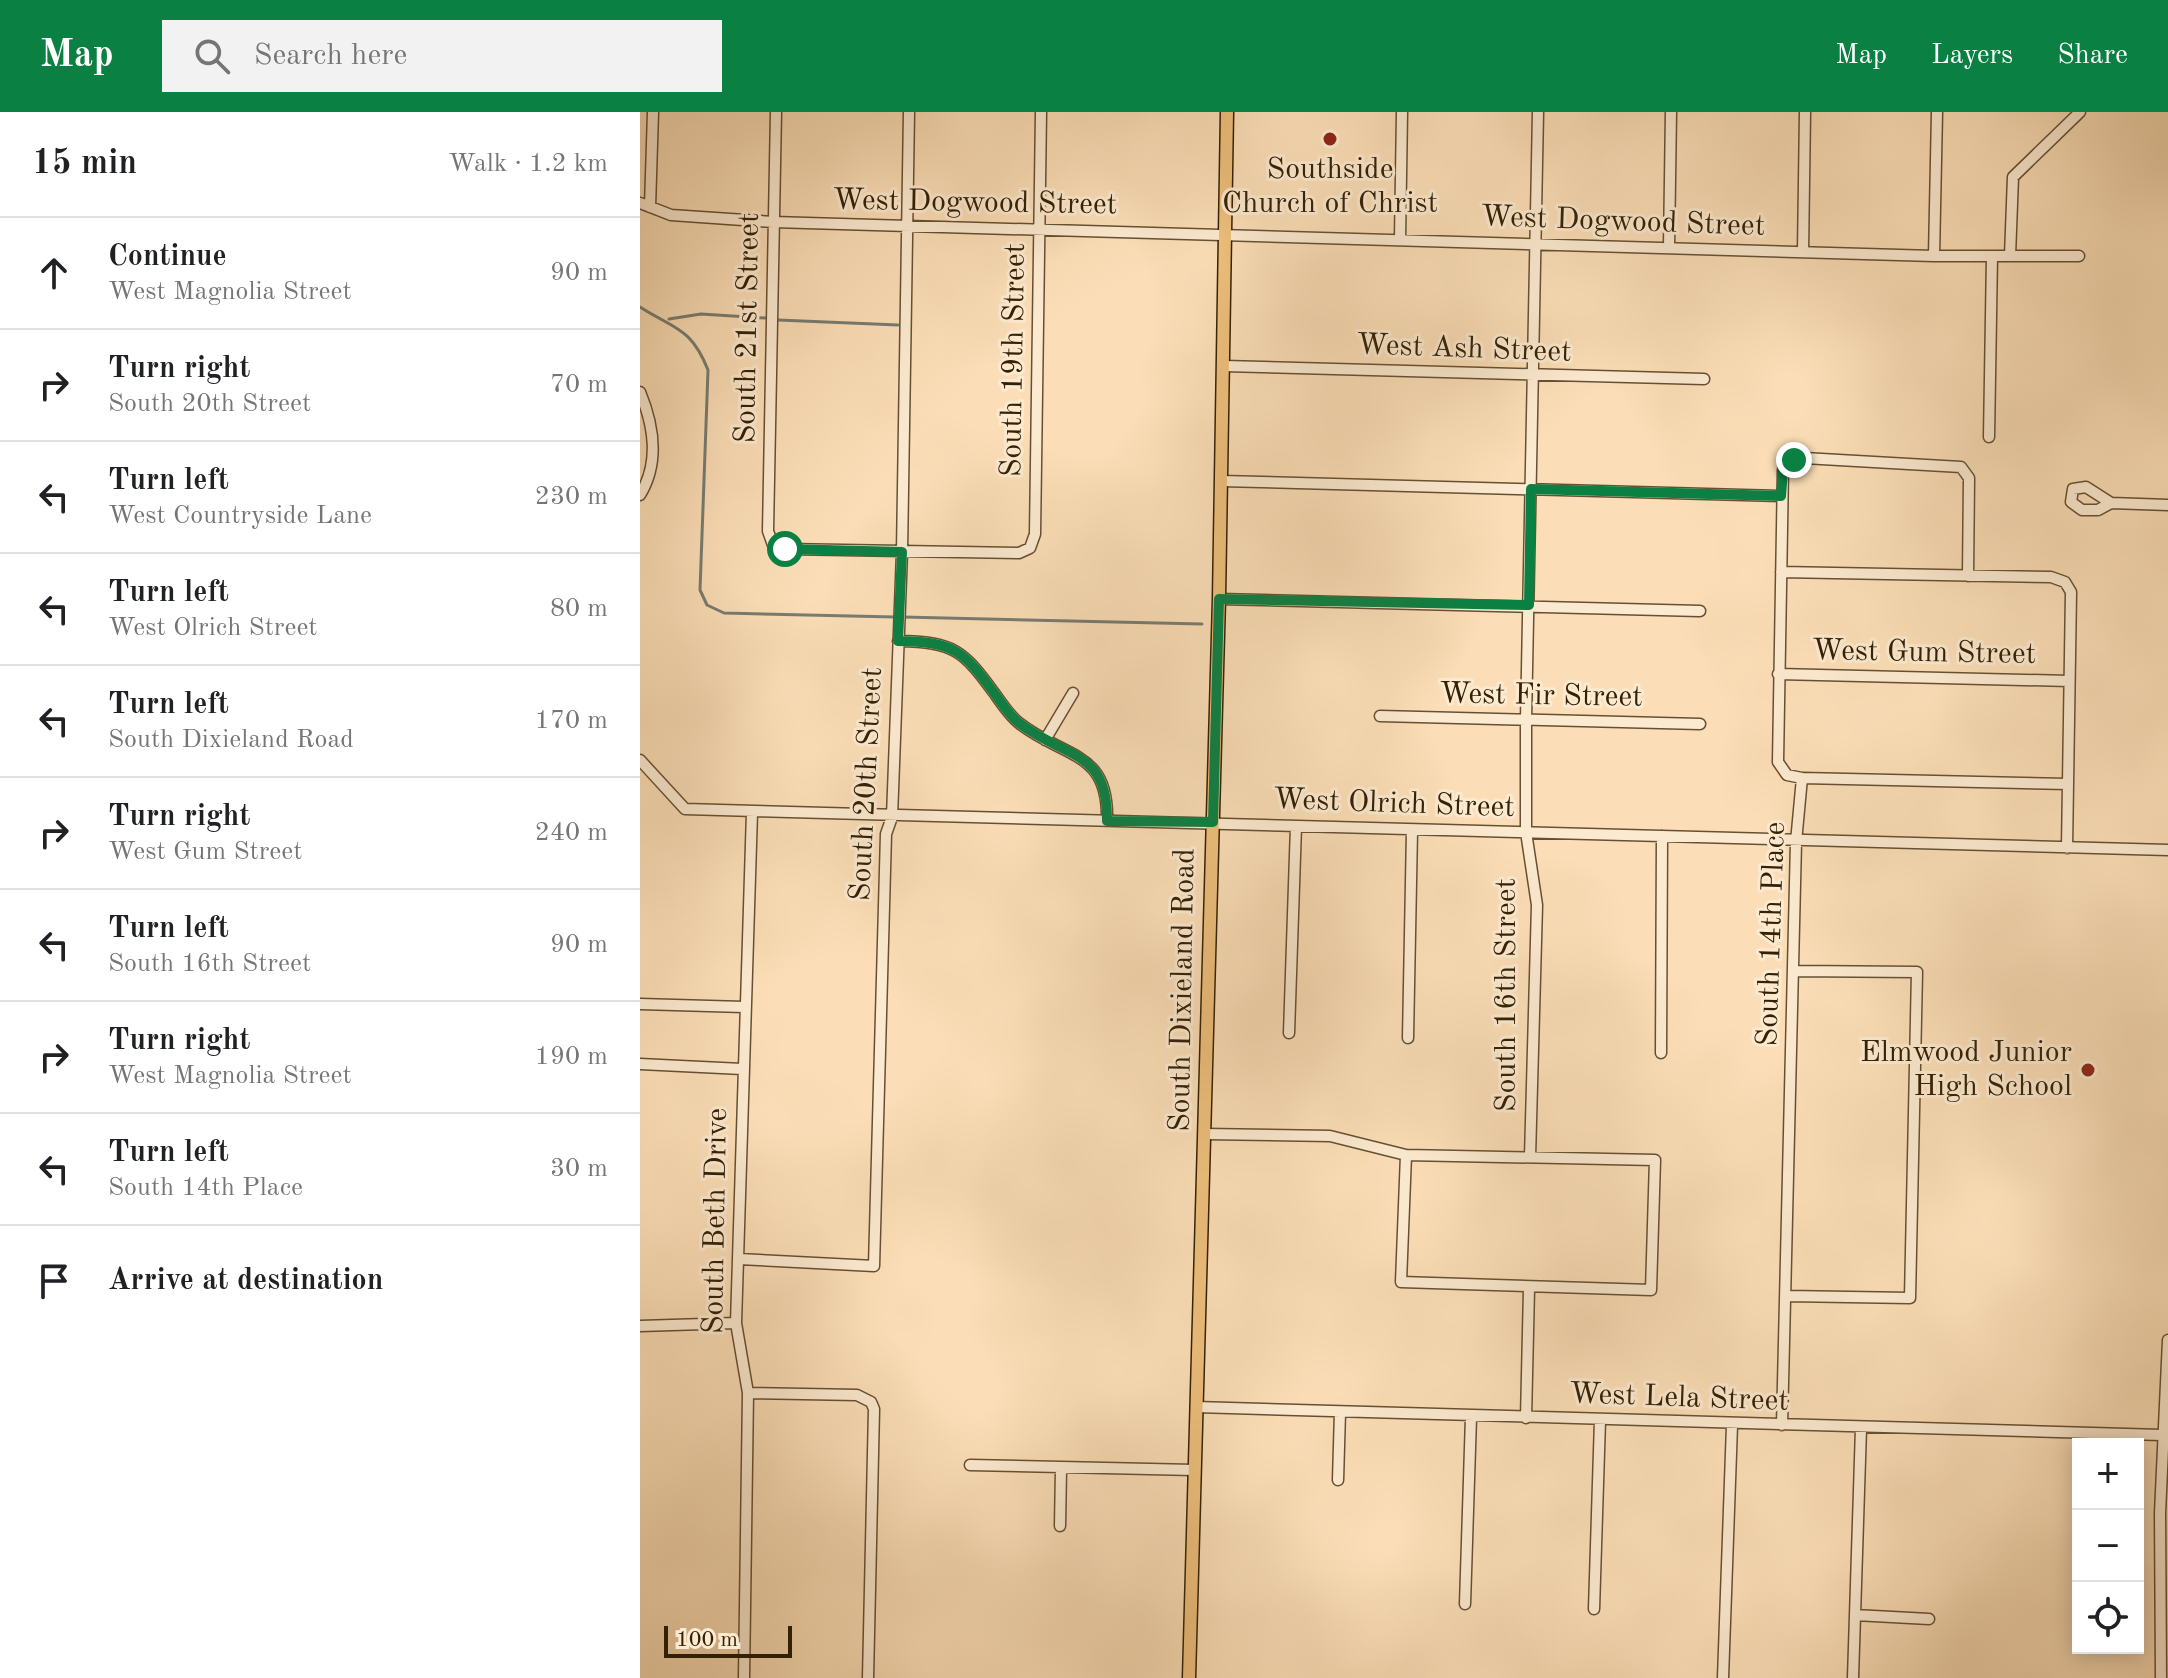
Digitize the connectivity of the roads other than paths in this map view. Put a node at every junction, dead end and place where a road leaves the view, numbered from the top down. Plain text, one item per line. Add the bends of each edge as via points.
1 (653, 112) edge
2 (776, 112) edge
3 (909, 112) edge
4 (1041, 112) edge
5 (1227, 112) edge
6 (1402, 112) edge
7 (1538, 112) edge
8 (1671, 112) edge
9 (1805, 112) edge
10 (1937, 112) edge
11 (2080, 112) edge
12 (645, 205) edge
13 (773, 222) junction
14 (907, 225) junction
15 (1041, 229) junction
16 (1225, 233) junction
17 (1400, 239) junction
18 (1536, 243) junction
19 (1669, 247) junction
20 (1803, 252) junction
21 (1934, 256) junction
22 (1992, 256) junction
23 (2010, 256) junction
24 (2079, 256) dead end
25 (1224, 366) junction
26 (1534, 375) junction
27 (1704, 379) dead end
28 (640, 392) edge
29 (1989, 437) dead end
30 (1221, 481) junction
31 (1531, 489) junction
32 (640, 495) edge
33 (1781, 496) junction
34 (2111, 503) dead end
35 (2168, 505) edge
36 (902, 552) junction
37 (1781, 572) junction
38 (1968, 576) junction
39 (1219, 599) junction
40 (1529, 605) junction
41 (1700, 611) dead end
42 (898, 641) junction
43 (1778, 674) junction
44 (2069, 681) junction
45 (1073, 693) dead end
46 (1380, 716) dead end
47 (1526, 720) junction
48 (1700, 724) dead end
49 (1045, 740) junction
50 (640, 760) edge
51 (1802, 778) junction
52 (2068, 784) junction
53 (752, 812) junction
54 (892, 817) junction
55 (1107, 821) junction
56 (1213, 822) junction
57 (1296, 826) junction
58 (1412, 830) junction
59 (1526, 832) junction
60 (1662, 836) junction
61 (1796, 842) junction
62 (2067, 848) junction
63 (2168, 850) edge
64 (1794, 971) junction
65 (640, 1004) edge
66 (744, 1007) junction
67 (1289, 1033) dead end
68 (1408, 1038) dead end
69 (1661, 1053) dead end
70 (640, 1064) edge
71 (742, 1069) junction
72 (1205, 1134) junction
73 (1406, 1155) junction
74 (1530, 1157) junction
75 (739, 1259) junction
76 (1529, 1289) junction
77 (1787, 1296) junction
78 (736, 1323) junction
79 (640, 1326) edge
80 (2168, 1340) edge
81 (748, 1393) junction
82 (1196, 1407) junction
83 (1340, 1412) junction
84 (1471, 1417) junction
85 (1526, 1418) junction
86 (1600, 1420) junction
87 (1732, 1425) junction
88 (1782, 1425) junction
89 (1861, 1428) junction
90 (2161, 1435) junction
91 (970, 1465) dead end
92 (1061, 1469) junction
93 (1194, 1470) junction
94 (1338, 1480) dead end
95 (1060, 1526) dead end
96 (1465, 1604) dead end
97 (1594, 1609) dead end
98 (1855, 1615) junction
99 (1929, 1619) dead end
100 (744, 1678) edge
101 (868, 1678) edge
102 (1189, 1678) edge
103 (1723, 1678) edge
104 (1853, 1678) edge
105 (2161, 1678) edge

1 - 12 street
2 - 13 street, South 21st Street
3 - 14 street, South 20th Street
4 - 15 street, South 19th Street
5 - 16 main road, South Dixieland Road
6 - 17 street
7 - 18 street, South 16th Street
8 - 19 street
9 - 20 street
10 - 21 street
11 - 23 street via 2013,177
12 - 13 street, West Dogwood Street via 671,215
13 - 14 street, West Dogwood Street
13 - 36 street, South 21st Street via 768,531 773,545
14 - 15 street, West Dogwood Street
14 - 36 street, South 20th Street
15 - 16 street, West Dogwood Street
15 - 36 street, South 19th Street via 1035,534 1030,548 1019,553
16 - 17 street, West Dogwood Street
16 - 25 main road, South Dixieland Road
17 - 18 street, West Dogwood Street
18 - 19 street, West Dogwood Street
18 - 26 street, South 16th Street
19 - 20 street, West Dogwood Street
20 - 21 street, West Dogwood Street
21 - 22 street, West Dogwood Street
22 - 23 street, West Dogwood Street
22 - 29 street
23 - 24 street, West Dogwood Street
25 - 26 street, West Ash Street
25 - 30 main road, South Dixieland Road
26 - 27 street, West Ash Street
26 - 31 street, South 16th Street
28 - 32 street via 653,440 652,465
30 - 31 street
30 - 39 main road, South Dixieland Road
31 - 33 street
31 - 40 street, South 16th Street
33 - 37 street
33 - 38 street via 1783,470 1804,458 1961,467 1967,474
34 - 35 street
36 - 42 street, South 20th Street
37 - 38 street
37 - 43 street
38 - 44 street via 2051,577 2065,582 2071,592
39 - 40 street
39 - 56 main road, South Dixieland Road
40 - 41 street
40 - 47 street, South 16th Street
42 - 49 street via 936,642 962,654 1018,723
42 - 54 street, South 20th Street
43 - 44 street, West Gum Street
43 - 51 street via 1778,762 1787,775
44 - 52 street
45 - 49 street
46 - 47 street, West Fir Street
47 - 48 street, West Fir Street
47 - 59 street, South 16th Street
49 - 55 street via 1089,763 1101,777 1108,793
50 - 53 street, West Olrich Street via 685,809
51 - 52 street
51 - 61 street, South 14th Place
52 - 62 street
53 - 54 street, West Olrich Street
53 - 66 street, South Beth Drive
54 - 55 street, West Olrich Street
54 - 75 street, South 20th Street via 886,834 874,1266
55 - 56 street, West Olrich Street
56 - 57 street, West Olrich Street
56 - 72 main road, South Dixieland Road
57 - 58 street, West Olrich Street
57 - 67 street
58 - 59 street, West Olrich Street
58 - 68 street
59 - 60 street, West Olrich Street
59 - 74 street, South 16th Street via 1537,905
60 - 61 street, West Olrich Street
60 - 69 street
61 - 62 street, West Olrich Street
61 - 64 street, South 14th Place
62 - 63 street, West Olrich Street
64 - 77 street, South 14th Place
64 - 77 street via 1917,972 1910,1298
65 - 66 street
66 - 71 street, South Beth Drive
70 - 71 street
71 - 75 street, South Beth Drive
72 - 73 street via 1330,1136
72 - 82 main road, South Dixieland Road
73 - 74 street
73 - 76 street via 1401,1282
74 - 76 street via 1655,1160 1651,1290
75 - 78 street, South Beth Drive
76 - 85 street
77 - 88 street, South 14th Place
78 - 79 street
78 - 81 street, South Beth Drive
80 - 90 street
81 - 100 street, South Beth Drive
81 - 101 street via 857,1395 866,1397 874,1409
82 - 83 street, West Lela Street
82 - 93 main road, South Dixieland Road
83 - 84 street, West Lela Street
83 - 94 street
84 - 85 street, West Lela Street
84 - 96 street
85 - 86 street, West Lela Street
86 - 87 street, West Lela Street
86 - 97 street
87 - 88 street, West Lela Street
87 - 103 street
88 - 89 street, West Lela Street
89 - 90 street, West Lela Street
89 - 98 street
90 - 105 street
91 - 92 street
92 - 93 street
92 - 95 street
93 - 102 main road, South Dixieland Road
98 - 99 street
98 - 104 street

